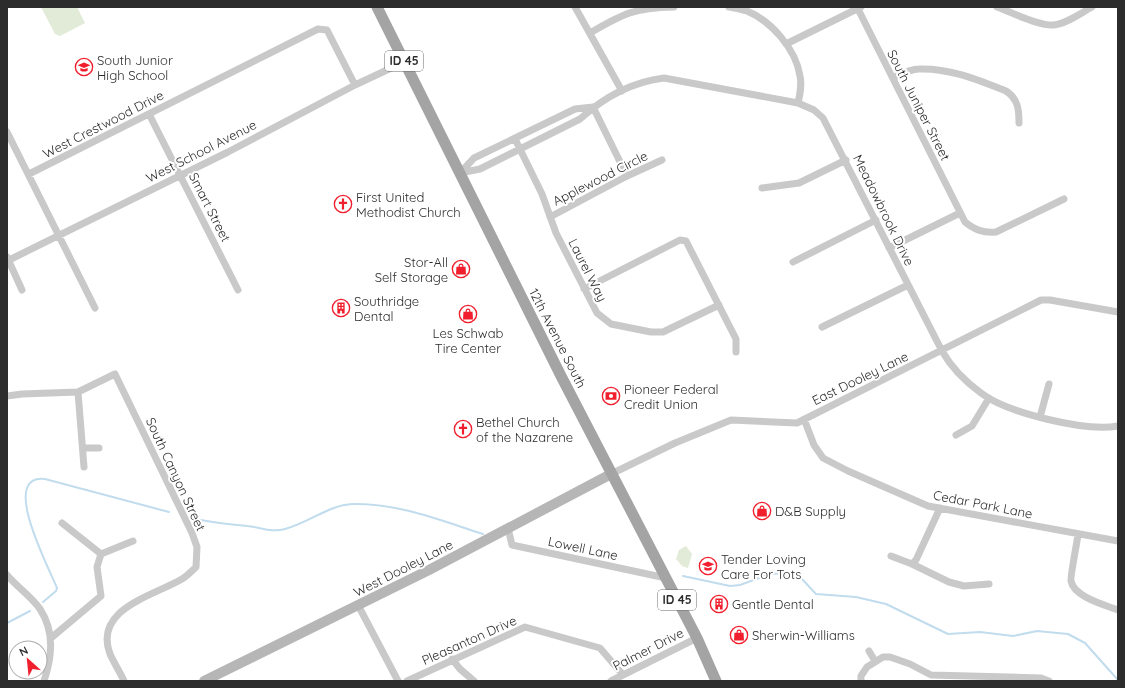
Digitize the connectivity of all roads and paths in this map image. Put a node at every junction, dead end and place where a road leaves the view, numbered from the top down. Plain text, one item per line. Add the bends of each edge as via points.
1 (377, 7) edge
2 (575, 7) edge
3 (674, 7) edge
4 (729, 7) edge
5 (997, 7) edge
6 (1092, 7) edge
7 (859, 8) edge
8 (747, 9) edge
9 (590, 33) junction
10 (786, 44) junction
11 (404, 62) junction
12 (893, 78) junction
13 (355, 84) junction
14 (622, 91) junction
15 (798, 103) junction
16 (593, 107) junction
17 (149, 114) junction
18 (1019, 123) dead end
19 (7, 132) edge
20 (515, 139) junction
21 (520, 148) junction
22 (662, 160) dead end
23 (846, 160) junction
24 (460, 173) junction
25 (29, 174) junction
26 (180, 175) junction
27 (627, 176) junction
28 (762, 188) dead end
29 (1064, 199) dead end
30 (960, 213) junction
31 (550, 217) junction
32 (876, 220) junction
33 (59, 234) junction
34 (889, 248) junction
35 (8, 259) edge
36 (793, 262) dead end
37 (908, 285) junction
38 (584, 289) junction
39 (22, 290) dead end
40 (238, 290) dead end
41 (719, 305) junction
42 (95, 308) dead end
43 (1118, 312) edge
44 (822, 327) dead end
45 (942, 351) junction
46 (736, 352) dead end
47 (1049, 384) dead end
48 (78, 392) junction
49 (7, 396) edge
50 (989, 398) junction
51 (1040, 417) junction
52 (804, 420) junction
53 (1118, 426) edge
54 (956, 435) dead end
55 (83, 448) junction
56 (100, 448) dead end
57 (84, 467) dead end
58 (611, 474) junction
59 (940, 508) junction
60 (62, 523) dead end
61 (508, 528) junction
62 (1078, 535) junction
63 (133, 541) dead end
64 (1118, 541) edge
65 (102, 554) junction
66 (891, 556) dead end
67 (912, 564) junction
68 (7, 575) edge
69 (666, 578) junction
70 (989, 584) dead end
71 (358, 605) junction
72 (1118, 610) edge
73 (51, 638) junction
74 (697, 638) junction
75 (869, 651) dead end
76 (452, 659) junction
77 (875, 661) junction
78 (623, 674) junction
79 (1041, 679) edge
80 (44, 681) edge
81 (124, 681) edge
82 (204, 681) edge
83 (398, 681) edge
84 (407, 681) edge
85 (474, 681) edge
86 (611, 681) edge
87 (716, 681) edge
88 (861, 681) edge
89 (1049, 681) edge

1 - 11 main road, 12th Avenue South / ID 45
2 - 9 street
3 - 9 street via 637,9
4 - 8 street
5 - 6 street via 1052,25
7 - 10 street
7 - 12 street, South Juniper Street
8 - 10 street via 767,23
9 - 14 street
10 - 15 street via 800,75 801,90
11 - 13 street, West School Avenue
11 - 24 main road, 12th Avenue South / ID 45
12 - 18 street via 919,69 959,73 1013,95 1019,107
12 - 30 street, South Juniper Street
13 - 17 street, West Crestwood Drive via 327,30 318,29
13 - 26 street, West School Avenue
14 - 15 street, Meadowbrook Drive via 638,83 664,78
14 - 16 street, Meadowbrook Drive
15 - 23 street, Meadowbrook Drive via 814,110 823,118
16 - 20 street, Meadowbrook Drive via 576,109
16 - 21 street, Meadowbrook Drive via 580,119
16 - 27 street
17 - 25 street, West Crestwood Drive
17 - 26 street, Smart Street
19 - 25 street
20 - 21 street, Laurel Way
20 - 24 street, Meadowbrook Drive via 474,158
21 - 24 street, Meadowbrook Drive via 480,169
21 - 31 street, Laurel Way
22 - 27 street, Applewood Circle
23 - 28 street via 799,183
23 - 32 street, Meadowbrook Drive
24 - 58 main road, 12th Avenue South / ID 45
25 - 33 street
26 - 33 street, West School Avenue
26 - 40 street, Smart Street
27 - 31 street, Applewood Circle
29 - 30 street, South Juniper Street via 996,232 985,233 974,229 965,222
30 - 34 street
31 - 38 street, Laurel Way
32 - 34 street, Meadowbrook Drive
32 - 36 street
33 - 35 street, West School Avenue
33 - 42 street
34 - 37 street, Meadowbrook Drive
35 - 39 street
37 - 44 street
37 - 45 street, Meadowbrook Drive
38 - 41 street, Laurel Way via 603,319 622,327 651,332 663,332 676,327
38 - 41 street via 680,240 686,241
41 - 46 street via 736,339
43 - 45 street, East Dooley Lane via 1041,300
45 - 50 street, Meadowbrook Drive via 965,379
45 - 52 street, East Dooley Lane
47 - 51 street
48 - 49 street
48 - 55 street
48 - 81 street, South Canyon Street via 115,374 197,547 196,568 184,578 127,606 114,617 108,633 110,653
50 - 51 street, Meadowbrook Drive via 1008,408
50 - 54 street via 972,426
51 - 53 street, Meadowbrook Drive via 1104,429
52 - 58 street, East Dooley Lane via 797,423 730,420
52 - 59 street, Cedar Park Lane via 814,445 823,458 928,506
55 - 56 street
55 - 57 street
58 - 61 street, West Dooley Lane
58 - 69 main road, 12th Avenue South / ID 45
59 - 62 street, Cedar Park Lane
59 - 67 street
60 - 65 street
61 - 69 street, Lowell Lane via 512,545
61 - 71 street, West Dooley Lane
62 - 64 street, Cedar Park Lane
62 - 72 street via 1071,581 1076,591
63 - 65 street
65 - 73 street via 97,567 101,596
66 - 67 street
67 - 70 street via 949,582 964,586
68 - 73 street via 40,608
69 - 74 main road, 12th Avenue South / ID 45
71 - 82 street, West Dooley Lane
71 - 83 street
73 - 80 street via 50,663
74 - 78 street, Palmer Drive
74 - 87 main road, 12th Avenue South / ID 45
75 - 77 street
76 - 78 street, Pleasanton Drive via 525,627 600,648
76 - 84 street, Pleasanton Drive
76 - 85 street
77 - 79 street via 890,657 931,675
77 - 88 street via 867,667
78 - 86 street, Palmer Drive
79 - 89 street

